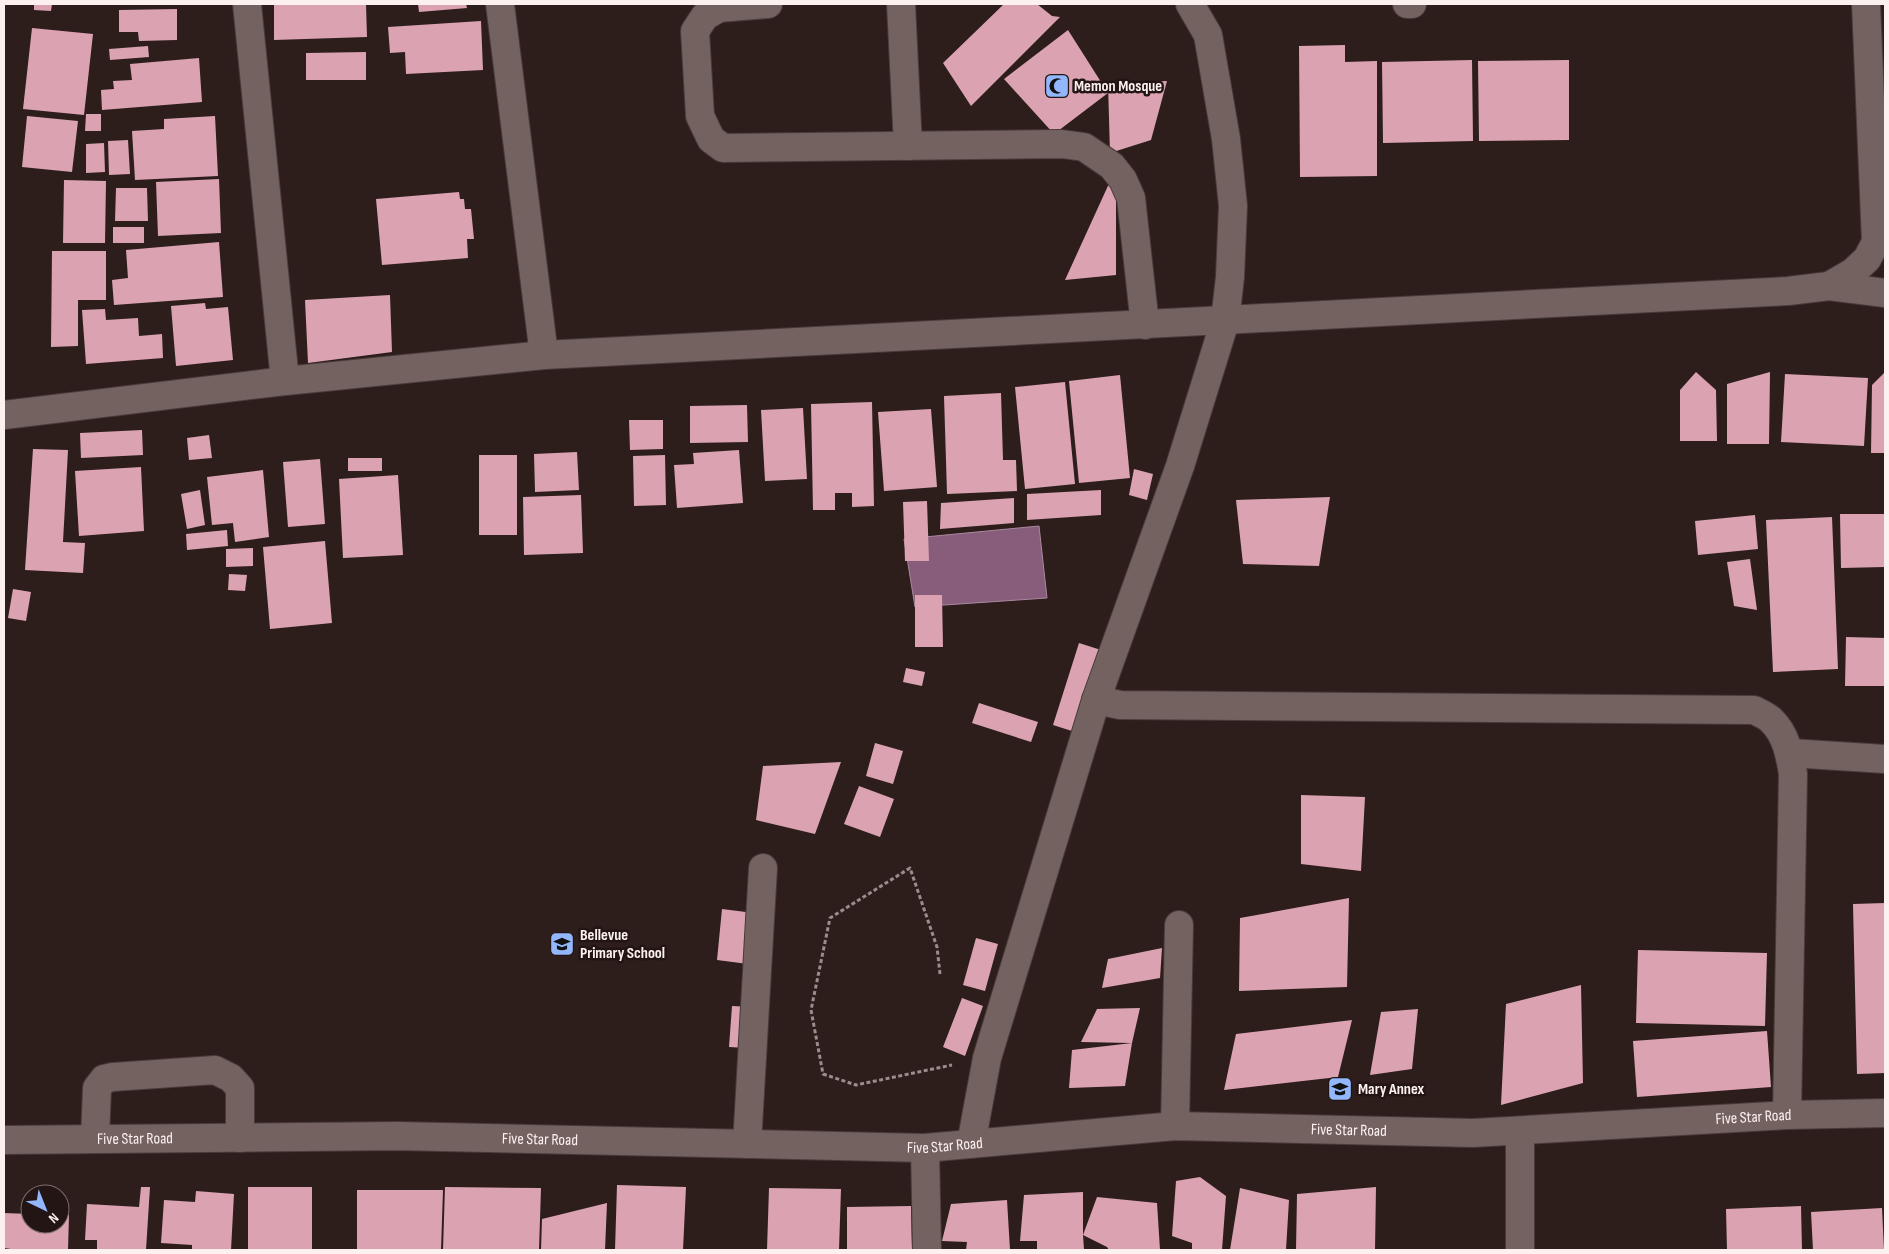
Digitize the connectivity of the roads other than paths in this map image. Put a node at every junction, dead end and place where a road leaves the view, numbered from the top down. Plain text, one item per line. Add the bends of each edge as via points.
1 (248, 4) edge
2 (500, 4) edge
3 (768, 4) edge
4 (901, 4) edge
5 (1190, 4) edge
6 (1407, 4) edge
7 (1412, 4) edge
8 (1866, 4) edge
9 (908, 146) junction
10 (1829, 286) junction
11 (1885, 293) edge
12 (1225, 321) junction
13 (1145, 325) junction
14 (544, 355) junction
15 (285, 381) junction
16 (4, 415) edge
17 (1096, 700) junction
18 (1790, 753) junction
19 (1885, 759) edge
20 (763, 868) dead end
21 (1179, 925) dead end
22 (1885, 1113) edge
23 (1787, 1115) junction
24 (1175, 1126) junction
25 (1520, 1131) junction
26 (240, 1138) junction
27 (94, 1139) junction
28 (4, 1140) edge
29 (747, 1144) junction
30 (971, 1144) junction
31 (925, 1148) junction
32 (927, 1250) edge
33 (1520, 1250) edge

1 - 15 street
2 - 14 street
3 - 9 street via 719,8 706,16 695,31 700,116 711,139 723,148
4 - 9 street
5 - 12 street via 1208,35 1226,139 1233,206
6 - 7 street
8 - 10 street via 1876,242 1867,259
9 - 13 street via 1062,144 1084,147 1112,166 1131,198
10 - 11 street
10 - 12 street via 1778,292
12 - 13 street
12 - 17 street via 1180,466
13 - 14 street
14 - 15 street
15 - 16 street
17 - 18 street via 1120,705 1754,710 1772,720
17 - 30 street via 987,1058
18 - 19 street
18 - 23 street via 1793,774
20 - 29 street
21 - 24 street
22 - 23 street, Five Star Road
23 - 25 street, Five Star Road
24 - 25 street, Five Star Road via 1472,1133
24 - 30 street, Five Star Road
25 - 33 street
26 - 27 street, Five Star Road
26 - 27 street via 240,1088 231,1078 215,1070 104,1080 97,1088
26 - 29 street, Five Star Road via 397,1136
27 - 28 street, Five Star Road
29 - 31 street, Five Star Road
30 - 31 street, Five Star Road
31 - 32 street

